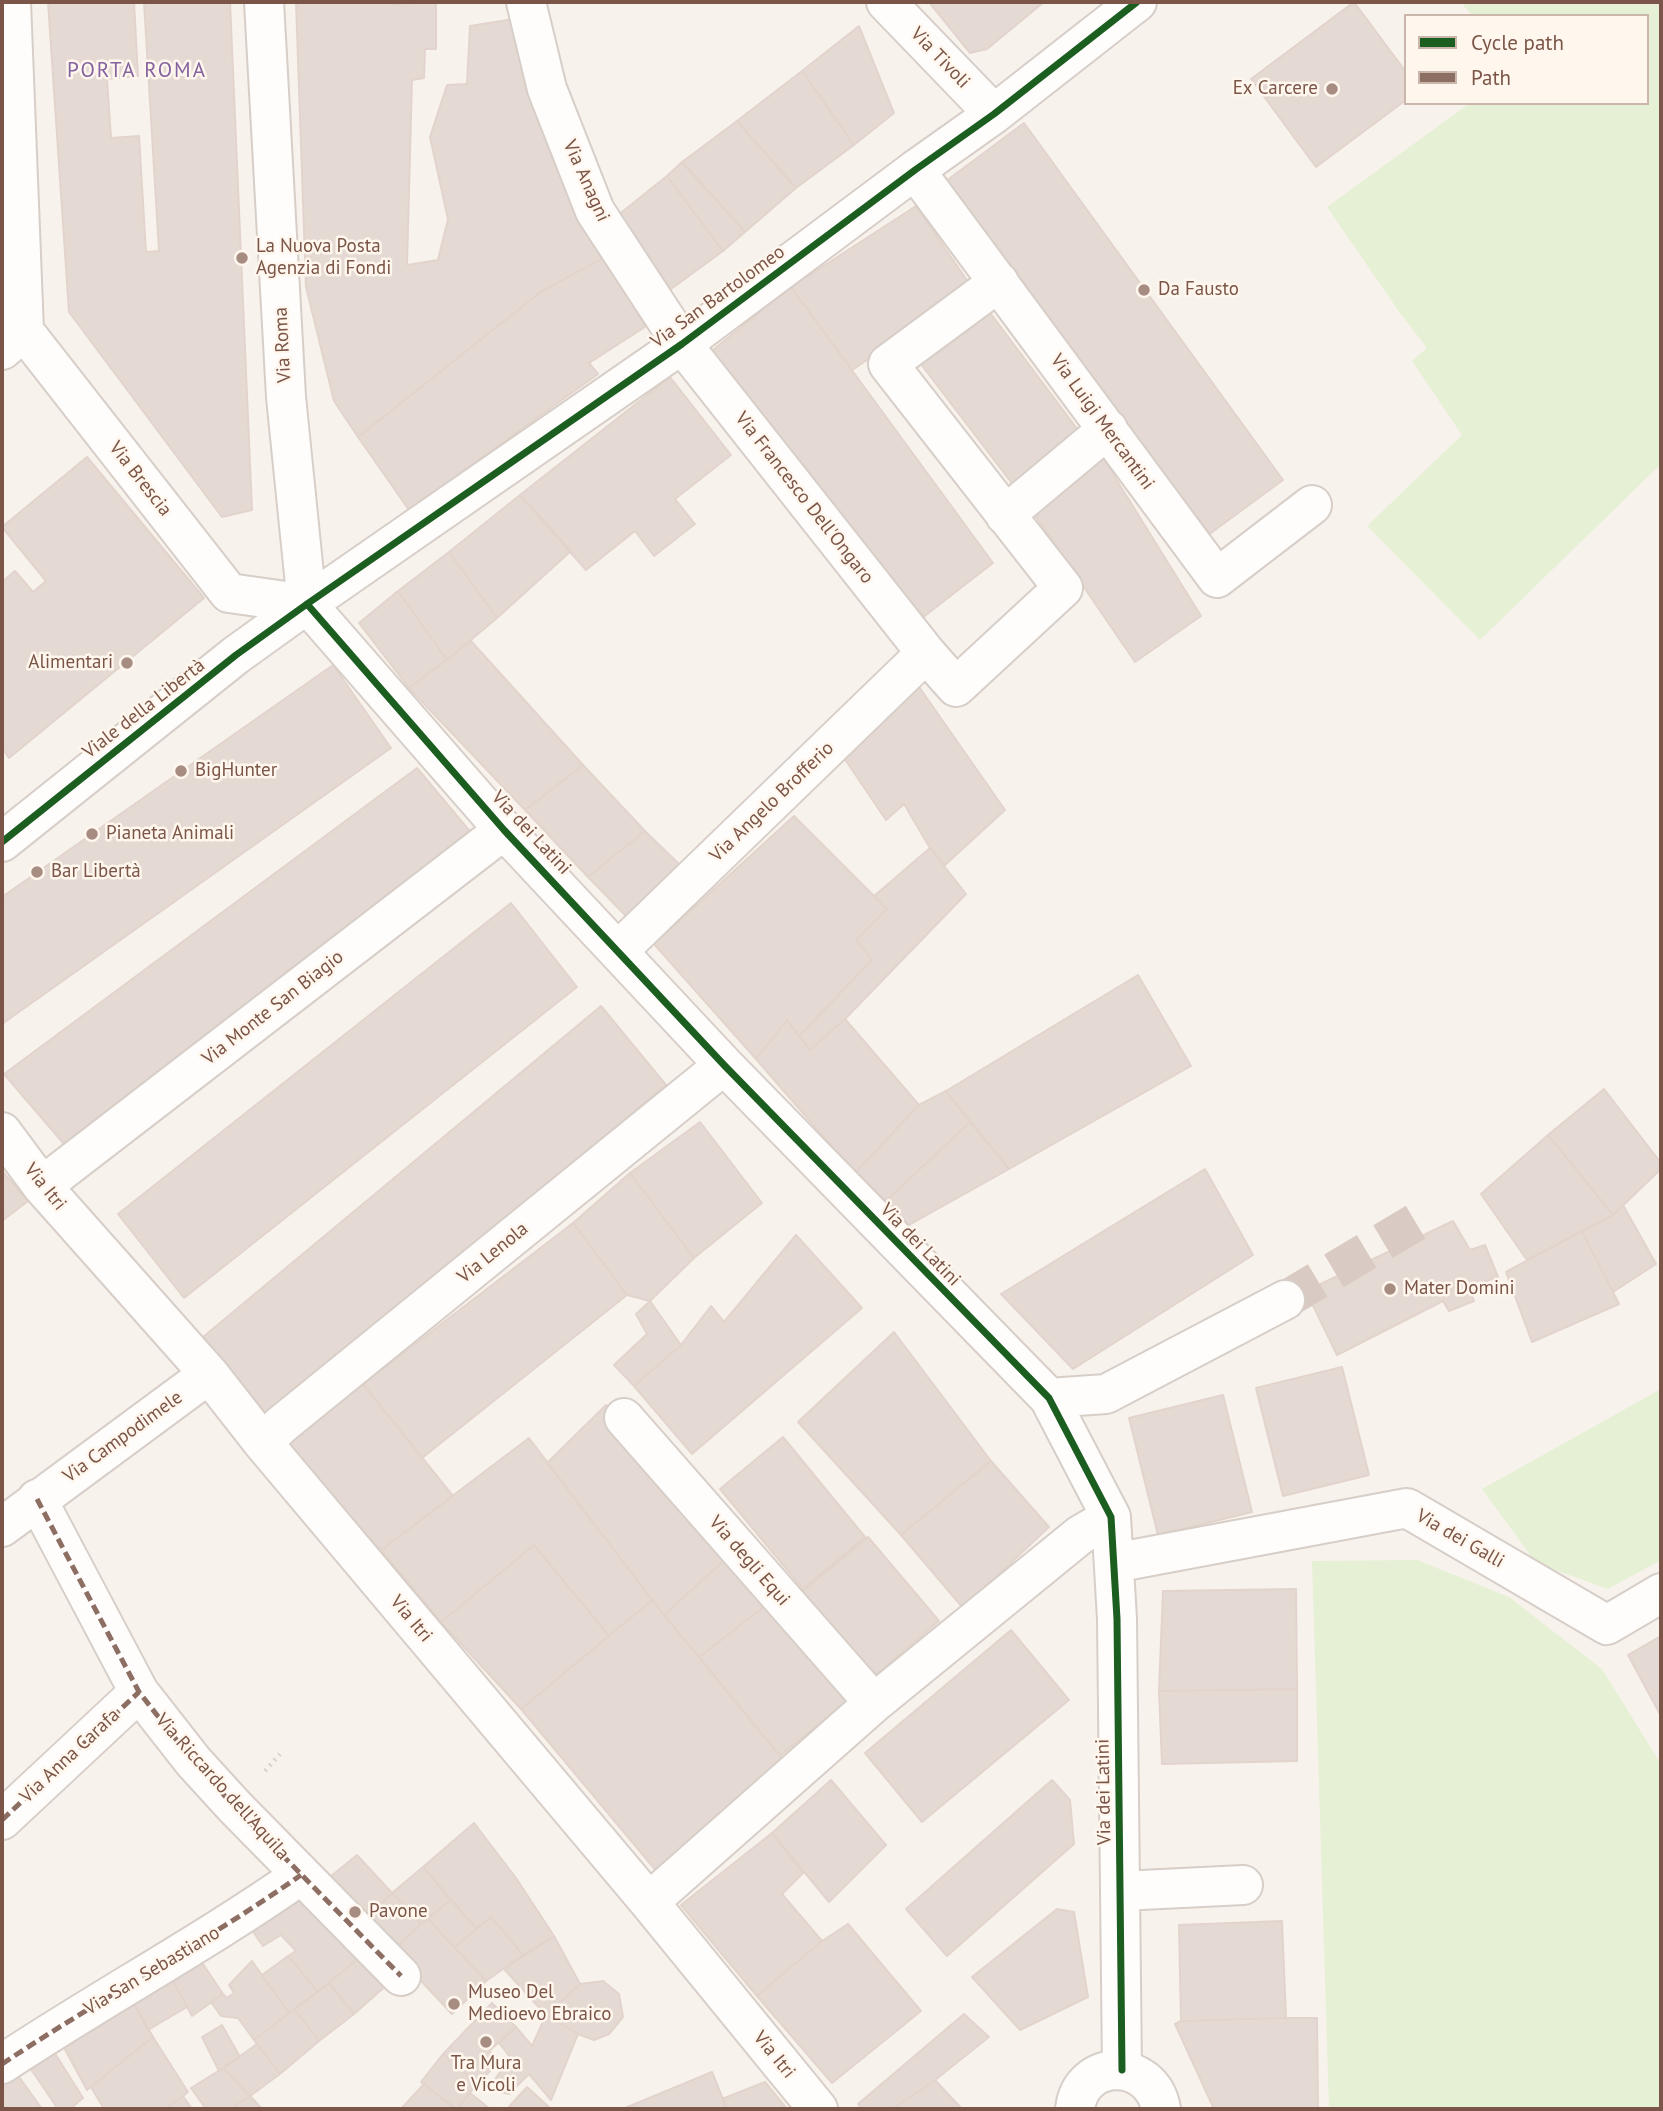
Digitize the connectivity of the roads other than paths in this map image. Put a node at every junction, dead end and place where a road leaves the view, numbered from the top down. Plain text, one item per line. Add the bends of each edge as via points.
1 (10, 2) edge
2 (264, 2) edge
3 (526, 2) edge
4 (886, 2) edge
5 (1137, 2) edge
6 (994, 114) junction
7 (915, 170) junction
8 (999, 282) junction
9 (9, 328) edge
10 (682, 344) junction
11 (1108, 429) junction
12 (1312, 505) dead end
13 (1005, 515) junction
14 (307, 604) junction
15 (926, 653) junction
16 (504, 830) junction
17 (2, 842) edge
18 (618, 951) junction
19 (724, 1065) junction
20 (2, 1132) edge
21 (42, 1186) junction
22 (1285, 1300) tunnel mouth
23 (209, 1374) junction
24 (1049, 1398) junction
25 (624, 1419) dead end
26 (263, 1443) junction
27 (37, 1499) junction
28 (1111, 1517) junction
29 (2, 1527) edge
30 (1114, 1563) junction
31 (1661, 1593) edge
32 (139, 1692) junction
33 (874, 1703) junction
34 (2, 1820) edge
35 (300, 1875) junction
36 (1243, 1885) dead end
37 (1121, 1891) junction
38 (649, 1902) junction
39 (401, 1976) dead end
40 (2, 2064) edge
41 (1122, 2070) junction
42 (818, 2109) edge
43 (1075, 2109) edge
44 (1161, 2109) edge

1 - 9 street
2 - 14 street, Via Roma via 286,397
3 - 10 street, Via Anagni via 547,89 595,211
4 - 6 street, Via Tivoli
5 - 6 street, Via San Bartolomeo
6 - 7 street, Via San Bartolomeo
7 - 8 street, Via Luigi Mercantini
7 - 10 street, Via San Bartolomeo
8 - 11 street, Via Luigi Mercantini
8 - 13 street via 888,364
9 - 14 street, Via Brescia via 229,593
10 - 14 street, Via San Bartolomeo
10 - 15 street, Via Francesco Dell'Ongaro
11 - 12 street, Via Luigi Mercantini via 1217,578
11 - 13 street
13 - 15 street, Via Francesco Dell'Ongaro via 1063,588 956,687
14 - 16 street, Via dei Latini
14 - 17 street, Viale della Libertà
15 - 18 street, Via Angelo Brofferio
16 - 18 street, Via dei Latini
16 - 21 street, Via Monte San Biagio
18 - 19 street, Via dei Latini
19 - 24 street, Via dei Latini
19 - 26 street, Via Lenola
20 - 21 street, Via Itri
21 - 23 street, Via Itri
22 - 24 street via 1106,1394
23 - 26 street, Via Itri
23 - 27 street, Via Campodimele
24 - 28 street, Via dei Latini
25 - 33 street, Via degli Equi
26 - 38 street, Via Itri
27 - 29 street, Via Campodimele
27 - 32 street, Via Riccardo dell'Aquila
28 - 30 street, Via dei Latini
28 - 33 street via 1080,1535
30 - 31 street, Via dei Galli via 1408,1508 1607,1625
30 - 37 street, Via dei Latini
32 - 34 street, Via Anna Carafa
32 - 35 street, Via Riccardo dell'Aquila via 192,1761
33 - 38 street
35 - 39 street, Via Riccardo dell'Aquila
35 - 40 street, Via San Sebastiano via 230,1924
36 - 37 street
37 - 41 street, Via dei Latini
38 - 42 street, Via Itri
41 - 43 street via 1094,2077 1083,2087
41 - 44 street via 1147,2082

